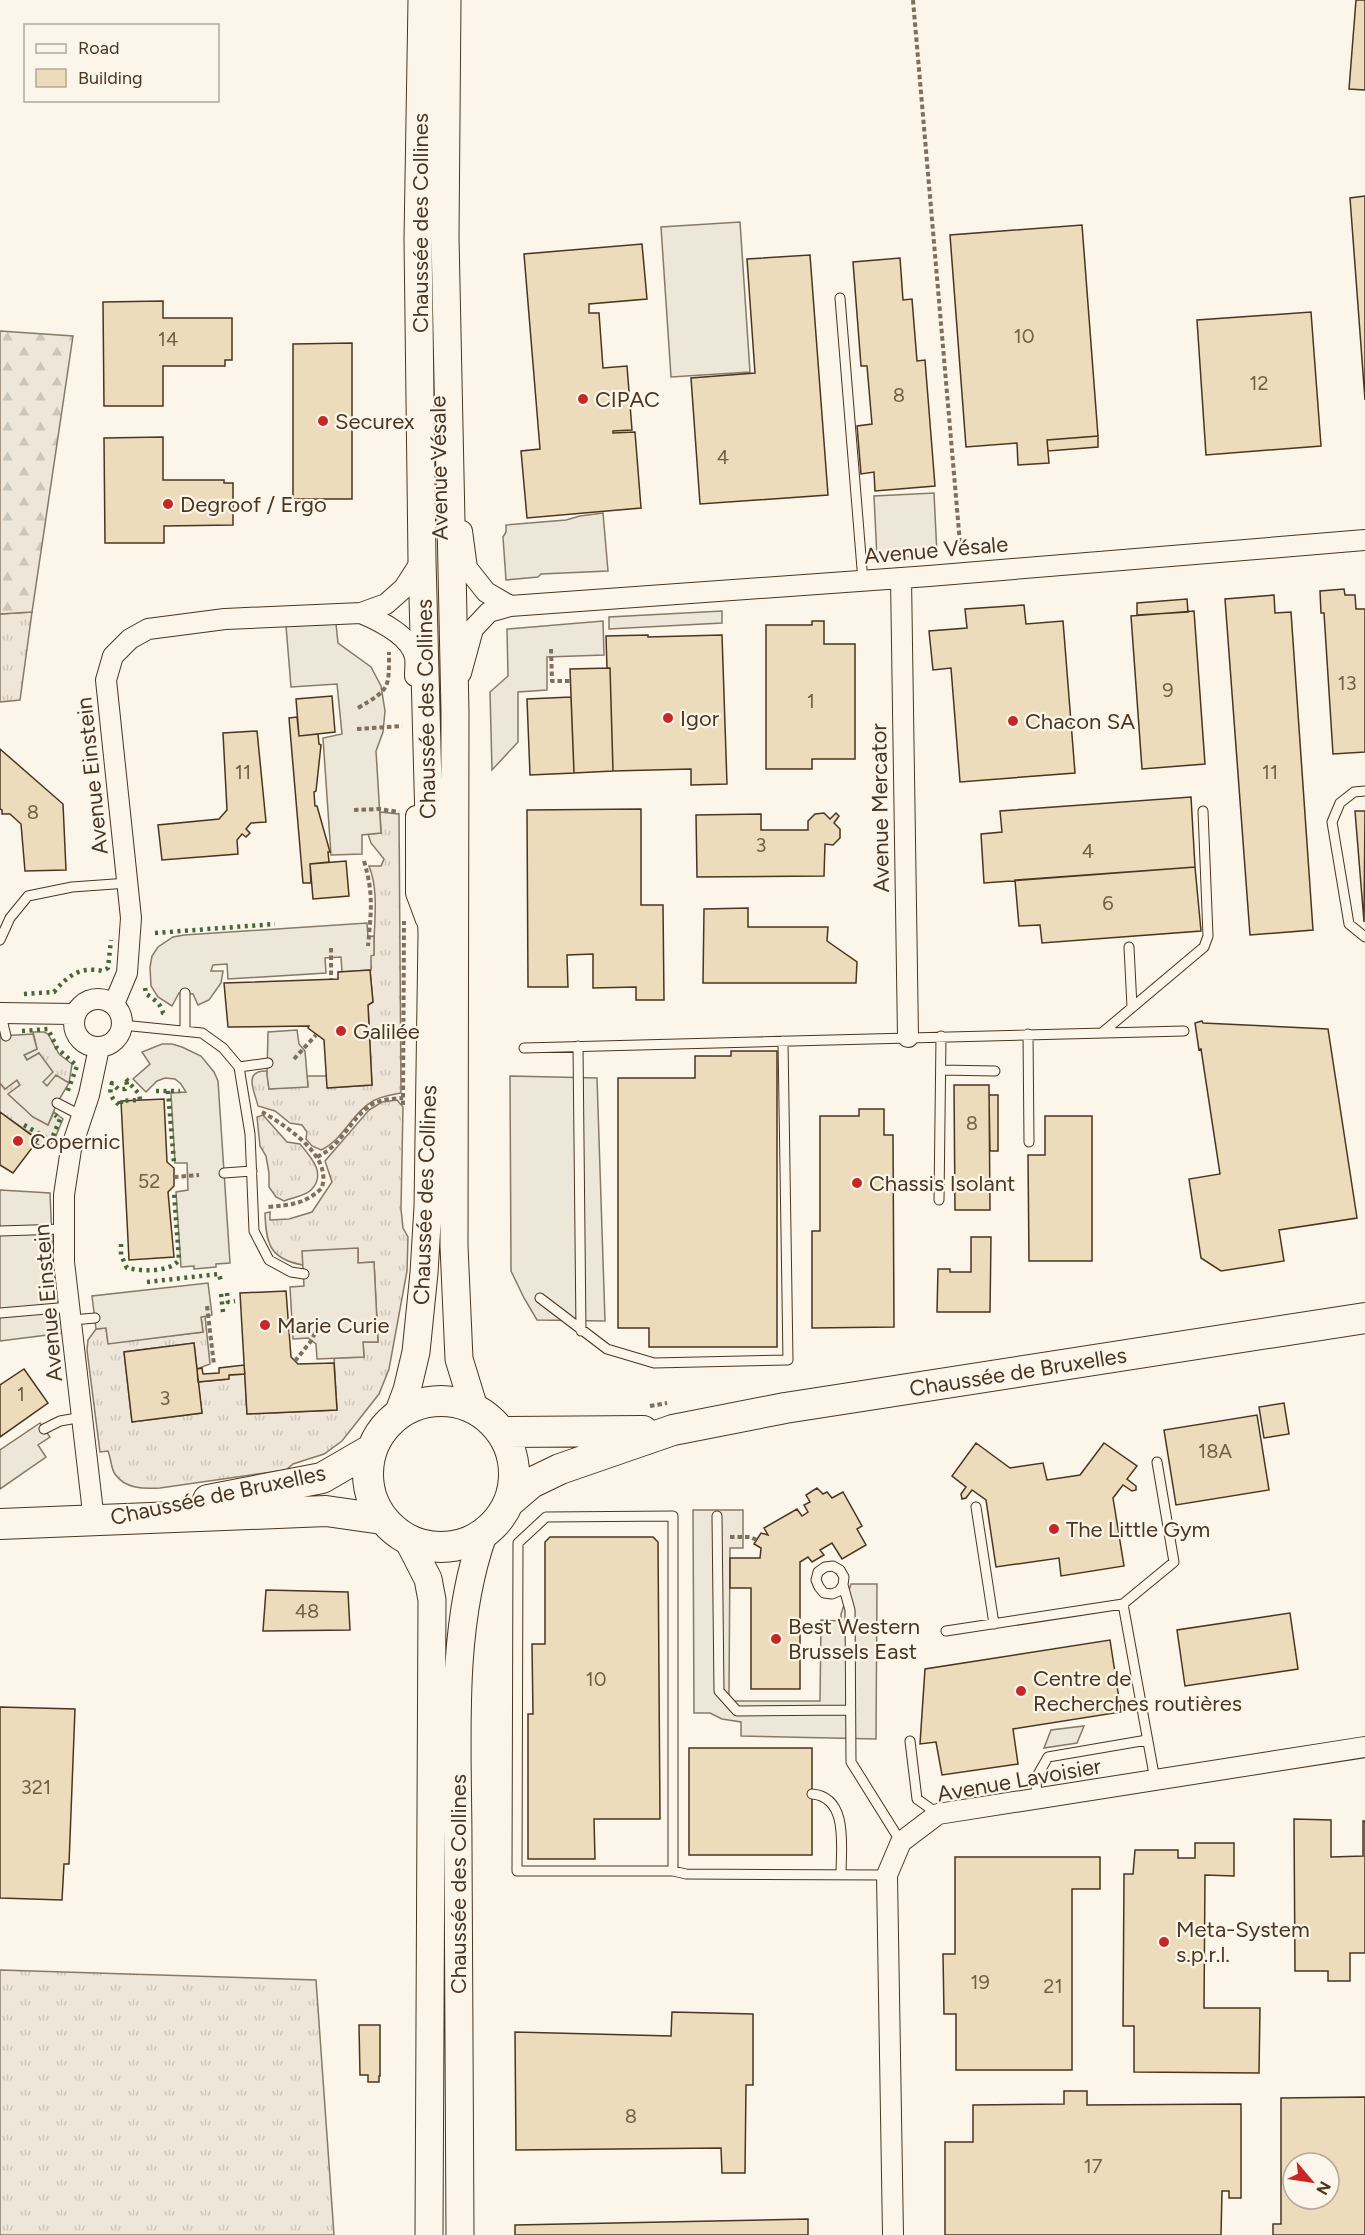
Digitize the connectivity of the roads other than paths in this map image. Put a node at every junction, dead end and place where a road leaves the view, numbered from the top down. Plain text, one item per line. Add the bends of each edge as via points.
1 (422, 0) edge
2 (447, 0) edge
3 (840, 298) dead end
4 (446, 309) junction
5 (1365, 540) edge
6 (422, 560) junction
7 (901, 578) junction
8 (863, 581) junction
9 (510, 606) junction
10 (361, 613) junction
11 (455, 712) junction
12 (1365, 791) edge
13 (1203, 811) dead end
14 (128, 883) junction
15 (432, 934) junction
16 (1365, 937) edge
17 (0, 940) edge
18 (1129, 947) dead end
19 (185, 993) dead end
20 (114, 1004) junction
21 (0, 1006) edge
22 (1132, 1007) junction
23 (0, 1013) edge
24 (74, 1014) junction
25 (122, 1025) junction
26 (185, 1031) junction
27 (1184, 1031) dead end
28 (1103, 1032) junction
29 (1028, 1034) junction
30 (6, 1036) dead end
31 (941, 1036) junction
32 (908, 1037) junction
33 (783, 1041) junction
34 (578, 1046) junction
35 (99, 1048) junction
36 (524, 1048) dead end
37 (267, 1063) dead end
38 (239, 1066) junction
39 (940, 1070) junction
40 (994, 1071) dead end
41 (57, 1103) dead end
42 (82, 1116) junction
43 (1029, 1142) dead end
44 (252, 1171) junction
45 (224, 1173) dead end
46 (939, 1200) dead end
47 (64, 1229) junction
48 (0, 1231) edge
49 (304, 1274) dead end
50 (540, 1298) dead end
51 (0, 1313) edge
52 (71, 1313) junction
53 (95, 1318) dead end
54 (1365, 1318) edge
55 (581, 1331) junction
56 (474, 1408) junction
57 (398, 1414) junction
58 (83, 1417) junction
59 (44, 1430) dead end
60 (672, 1430) junction
61 (502, 1432) junction
62 (372, 1449) junction
63 (1157, 1462) dead end
64 (510, 1501) junction
65 (976, 1507) dead end
66 (717, 1516) dead end
67 (382, 1519) junction
68 (94, 1521) junction
69 (0, 1524) edge
70 (483, 1535) junction
71 (408, 1540) junction
72 (843, 1585) dead end
73 (1123, 1604) junction
74 (994, 1624) junction
75 (946, 1631) dead end
76 (849, 1710) junction
77 (1148, 1740) junction
78 (910, 1741) dead end
79 (1365, 1747) edge
80 (1155, 1780) junction
81 (812, 1794) dead end
82 (1037, 1799) junction
83 (938, 1814) junction
84 (901, 1842) junction
85 (673, 1871) junction
86 (841, 1874) junction
87 (887, 1875) junction
88 (429, 2235) edge
89 (460, 2235) edge
90 (893, 2235) edge

1 - 6 main road, Chaussée des Collines via 418,239
2 - 4 main road, Chaussée des Collines
3 - 8 lane
4 - 9 street, Avenue Vésale via 461,366 462,533 467,568 486,591
4 - 11 main road, Chaussée des Collines
5 - 7 street, Avenue Vésale
6 - 10 street, Avenue Einstein via 413,577 386,604
6 - 15 main road, Chaussée des Collines
7 - 8 street, Avenue Vésale
7 - 32 street, Avenue Mercator
8 - 9 street, Avenue Vésale
9 - 11 street, Avenue Vésale via 489,612 473,629
10 - 14 street, Avenue Einstein via 225,619 148,629 130,639 113,656 106,680
10 - 15 street, Avenue Einstein via 388,625 415,656 416,893
11 - 56 main road, Chaussée des Collines via 454,1245 459,1359
12 - 16 lane via 1354,792 1340,803 1332,822 1349,924
13 - 22 lane via 1208,936 1204,947
14 - 17 lane via 72,887 28,896 10,918
14 - 20 street, Avenue Einstein via 129,960
15 - 57 main road, Chaussée des Collines via 424,1273 416,1352
18 - 22 lane
19 - 26 lane
20 - 24 street via 98,999
20 - 25 street
21 - 23 lane
22 - 28 lane
23 - 24 street
23 - 30 lane
24 - 35 street via 82,1042
25 - 26 lane
25 - 35 street via 116,1041
26 - 38 lane via 202,1033
27 - 28 lane
28 - 29 lane
29 - 31 lane
29 - 43 lane
31 - 32 lane
31 - 39 lane
32 - 33 lane
33 - 34 lane
33 - 55 lane via 788,1360 654,1363 607,1348
34 - 36 lane
34 - 55 lane
35 - 42 street, Avenue Einstein
37 - 38 lane
38 - 44 lane
39 - 40 lane
39 - 46 lane
41 - 42 lane
42 - 47 street, Avenue Einstein via 71,1149
44 - 45 lane
44 - 49 lane via 254,1231 269,1260
47 - 48 lane
47 - 52 street, Avenue Einstein
50 - 55 lane
51 - 52 lane
52 - 53 lane
52 - 58 street, Avenue Einstein
54 - 60 main road, Chaussée de Bruxelles via 785,1408
56 - 57 main road, Chaussée de Bruxelles via 448,1400 422,1402
56 - 61 main road, Chaussée de Bruxelles
57 - 62 main road, Chaussée de Bruxelles
58 - 59 lane via 60,1421
58 - 68 street, Avenue Einstein
60 - 61 main road, Chaussée de Bruxelles
60 - 64 main road, Chaussée de Bruxelles via 560,1469 531,1483
61 - 64 main road, Chaussée de Bruxelles via 512,1454 515,1478
62 - 67 main road, Chaussée de Bruxelles via 368,1481
62 - 68 main road, Chaussée de Bruxelles via 322,1478
63 - 73 lane via 1174,1562
64 - 70 main road, Chaussée de Bruxelles via 499,1520
65 - 74 lane
66 - 76 lane via 718,1691 737,1711
67 - 68 main road, Chaussée de Bruxelles via 326,1511
67 - 71 main road, Chaussée de Bruxelles
68 - 69 main road, Chaussée de Bruxelles
70 - 71 main road, Chaussée de Bruxelles via 459,1546 433,1548
70 - 89 main road, Chaussée des Collines via 465,1605 457,1700
71 - 88 main road, Chaussée des Collines via 428,1579 432,1600
72 - 76 lane via 850,1610
73 - 74 lane
73 - 77 lane
74 - 75 lane
76 - 84 lane via 851,1762
77 - 80 lane
77 - 82 lane via 1048,1757 1036,1778
78 - 83 lane via 917,1799
79 - 80 street, Avenue Lavoisier
80 - 82 street, Avenue Lavoisier
81 - 86 lane via 828,1800 837,1810
82 - 83 street, Avenue Lavoisier
83 - 84 street, Avenue Lavoisier
84 - 87 street, Avenue Lavoisier
85 - 85 lane via 673,1516 546,1517 518,1543 517,1871
85 - 86 lane
86 - 87 lane
87 - 90 street, Avenue Lavoisier

